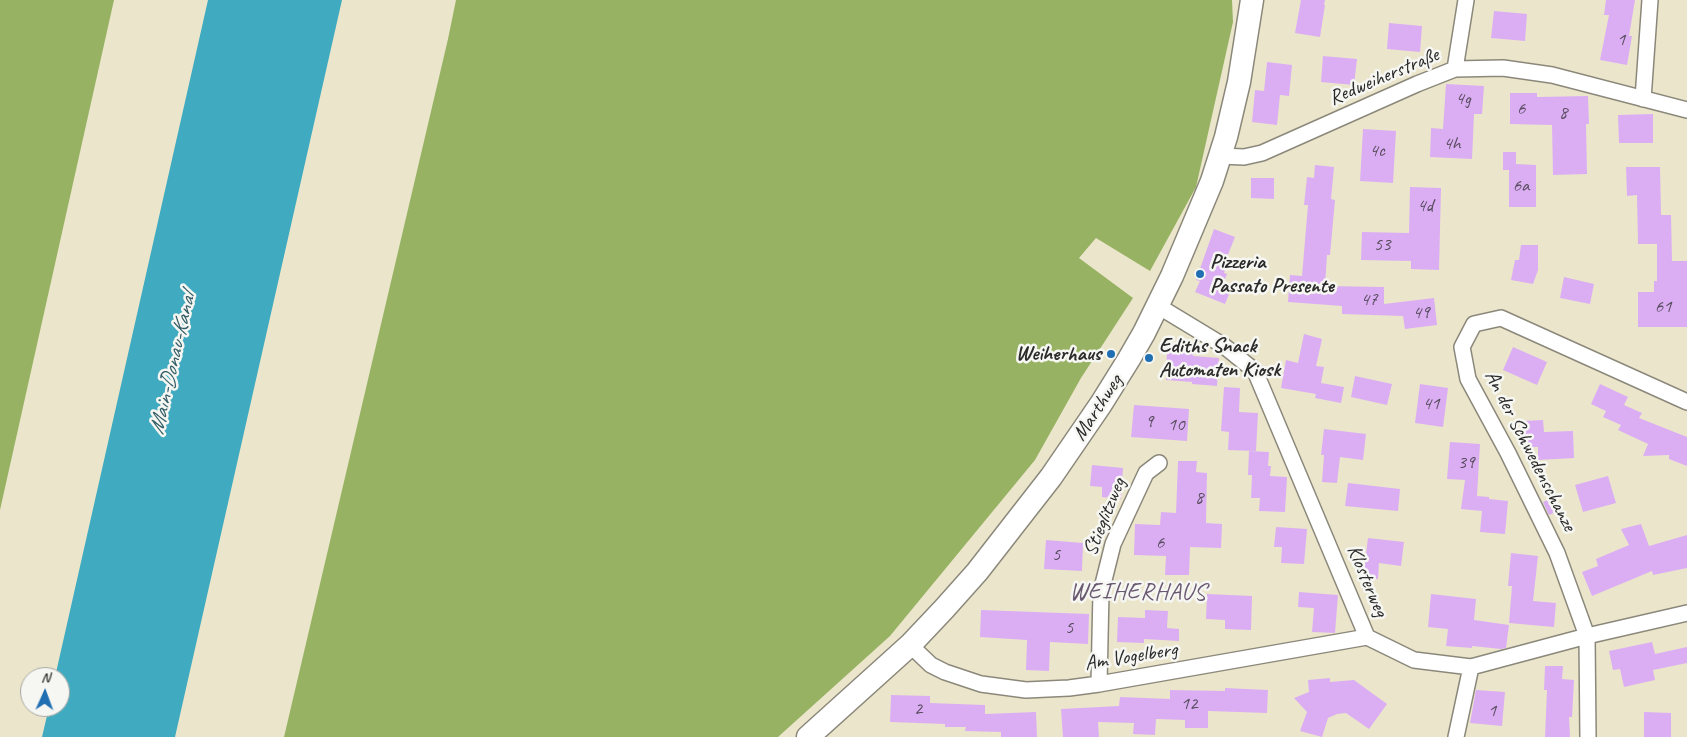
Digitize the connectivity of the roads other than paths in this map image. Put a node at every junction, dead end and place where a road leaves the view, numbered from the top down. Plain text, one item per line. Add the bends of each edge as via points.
1 (1252, 0) edge
2 (1466, 0) edge
3 (1650, 0) edge
4 (1455, 69) junction
5 (1644, 99) junction
6 (1687, 110) edge
7 (1220, 156) junction
8 (1158, 306) junction
9 (1687, 402) edge
10 (1159, 463) dead end
11 (1687, 613) edge
12 (1587, 636) junction
13 (1368, 637) junction
14 (910, 645) junction
15 (1471, 667) junction
16 (1099, 684) junction
17 (808, 737) edge
18 (1456, 737) edge
19 (1588, 737) edge

1 - 7 main road, Marthweg via 1240,82
2 - 4 street
3 - 5 street
4 - 5 street, Redweiherstraße via 1503,68 1552,75
4 - 7 street, Redweiherstraße via 1262,153 1244,157
5 - 6 street, Redweiherstraße
7 - 8 main road, Marthweg via 1201,210
8 - 13 street, Klosterweg via 1224,346 1255,371
8 - 14 main road, Marthweg via 1101,404 1051,477 977,572
9 - 12 street, An der Schwedenschanze via 1501,318 1474,324 1462,347 1468,379 1557,553
10 - 16 street, Stieglitzweg via 1146,472 1113,544 1101,592
11 - 12 street, Klosterweg
12 - 15 street, Klosterweg
12 - 19 street, An der Schwedenschanze
13 - 15 street, Klosterweg via 1414,660
13 - 16 street, Am Vogelberg
14 - 16 street, Am Vogelberg via 931,665 981,684 1026,690
14 - 17 main road, Marthweg
15 - 18 street

